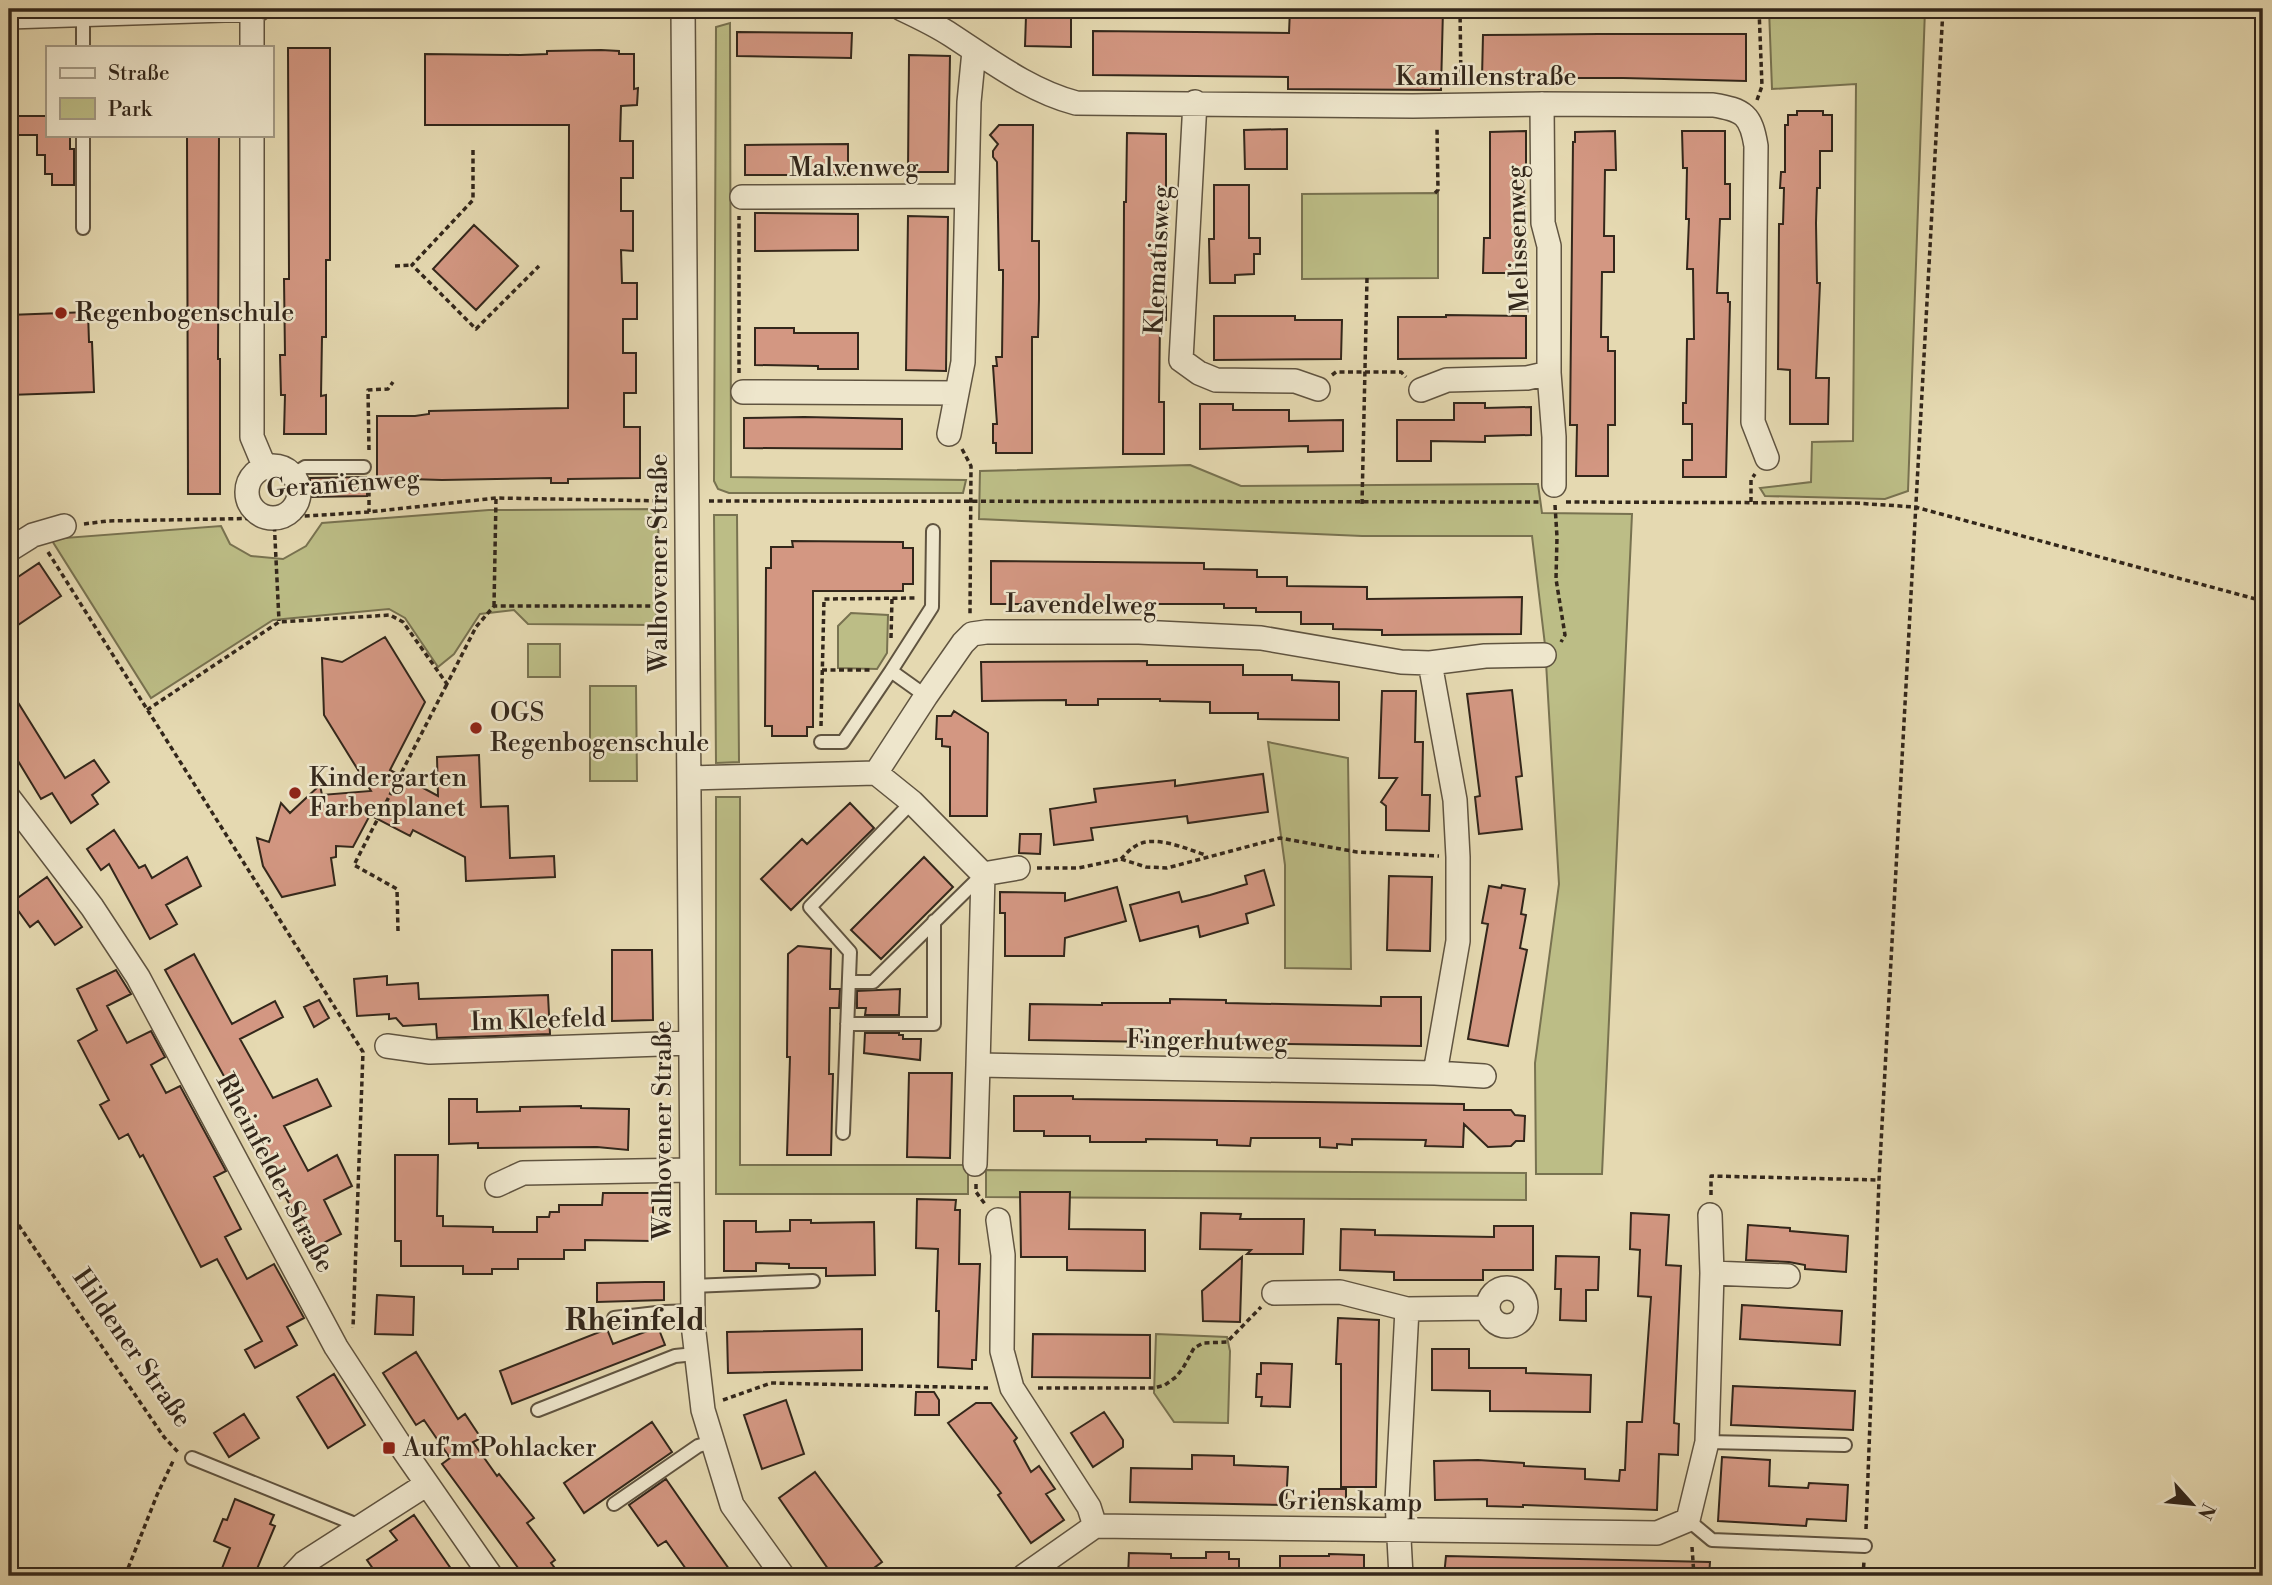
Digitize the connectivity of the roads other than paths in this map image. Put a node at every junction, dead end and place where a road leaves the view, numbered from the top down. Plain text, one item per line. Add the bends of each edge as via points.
1 (252, 9) edge
2 (259, 9) edge
3 (683, 9) edge
4 (902, 9) edge
5 (77, 14) edge
6 (9, 18) edge
7 (83, 46) edge
8 (252, 46) edge
9 (974, 51) junction
10 (1195, 102) junction
11 (1542, 104) junction
12 (83, 136) edge
13 (252, 136) edge
14 (966, 196) junction
15 (742, 197) road end
16 (83, 228) dead end
17 (1549, 373) junction
18 (1318, 389) road end
19 (1421, 390) road end
20 (743, 392) road end
21 (957, 393) junction
22 (949, 434) road end
23 (1767, 458) road end
24 (367, 465) road end
25 (265, 468) junction
26 (292, 475) junction
27 (1548, 494) road end
28 (64, 526) road end
29 (933, 531) dead end
30 (9, 550) edge
31 (1544, 655) road end
32 (1430, 663) junction
33 (891, 671) junction
34 (926, 695) junction
35 (821, 742) road end
36 (876, 773) junction
37 (688, 778) junction
38 (9, 798) edge
39 (912, 802) junction
40 (1018, 868) road end
41 (983, 874) junction
42 (934, 921) junction
43 (849, 982) junction
44 (847, 1024) junction
45 (690, 1043) junction
46 (387, 1046) dead end
47 (978, 1065) junction
48 (1435, 1073) junction
49 (1484, 1076) dead end
50 (843, 1133) dead end
51 (975, 1164) road end
52 (691, 1170) junction
53 (497, 1185) dead end
54 (1710, 1215) road end
55 (998, 1220) road end
56 (1712, 1273) junction
57 (1788, 1276) dead end
58 (813, 1281) dead end
59 (692, 1286) junction
60 (1274, 1293) road end
61 (1488, 1308) dead end
62 (1407, 1309) junction
63 (693, 1311) junction
64 (614, 1318) dead end
65 (695, 1354) junction
66 (538, 1410) dead end
67 (712, 1442) junction
68 (1707, 1442) junction
69 (1845, 1445) dead end
70 (192, 1458) road end
71 (427, 1484) junction
72 (614, 1504) dead end
73 (1688, 1520) junction
74 (360, 1525) junction
75 (1095, 1526) junction
76 (1400, 1530) junction
77 (1865, 1546) road end
78 (292, 1576) edge
79 (491, 1576) edge
80 (783, 1576) edge
81 (1024, 1576) edge
82 (1401, 1576) edge

1 - 2 street
1 - 5 street
1 - 8 street
3 - 37 street, Walhovener Straße
4 - 9 street, Kamillenstraße
5 - 6 street
5 - 7 lane
9 - 10 street, Kamillenstraße via 1035,88 1076,103
9 - 14 street
10 - 11 street, Kamillenstraße
10 - 18 street, Klematisweg via 1181,360 1216,380 1295,380
11 - 17 street, Melissenweg
11 - 23 street, Kamillenstraße via 1713,105 1735,108 1753,128 1754,422
12 - 16 lane
13 - 25 street via 252,437
14 - 15 street, Malvenweg
14 - 21 street via 962,362
17 - 19 street via 1447,380
17 - 27 street, Melissenweg via 1554,437
20 - 21 street
21 - 22 street
24 - 26 lane via 305,467
25 - 26 street via 279,467
25 - 26 street via 251,478 248,502 259,514 274,518 290,512 298,498
28 - 30 street via 33,535
29 - 33 lane via 932,607
31 - 32 street, Lavendelweg
32 - 34 street, Lavendelweg via 1261,638 986,632 972,634 963,643
32 - 48 street via 1455,800 1458,857 1458,941
33 - 34 lane
33 - 35 lane via 842,742
34 - 36 street, Lavendelweg
36 - 37 street
36 - 39 street
37 - 45 street, Walhovener Straße
38 - 71 street, Rheinfelder Straße via 138,976 336,1346
39 - 41 street
39 - 43 lane via 810,907 850,953
40 - 41 street
41 - 42 lane
41 - 47 street
42 - 43 lane via 873,982
42 - 44 lane via 934,1024
43 - 44 lane
44 - 50 lane
45 - 46 street, Im Kleefeld via 430,1052
45 - 52 street, Walhovener Straße
47 - 48 street, Fingerhutweg
47 - 51 street
48 - 49 street, Fingerhutweg
52 - 53 street via 523,1173
52 - 59 street, Walhovener Straße
54 - 56 street
55 - 75 street via 1003,1255 1002,1352 1012,1388 1089,1507
56 - 57 street
56 - 68 street
58 - 59 lane
59 - 63 street, Walhovener Straße
60 - 62 street via 1340,1292
61 - 62 street
62 - 76 street via 1397,1501
63 - 64 lane
63 - 65 street, Walhovener Straße
65 - 66 lane via 675,1356
65 - 67 street, Walhovener Straße
67 - 72 lane via 698,1446
67 - 80 street, Walhovener Straße via 732,1505
68 - 69 lane
68 - 73 street
70 - 74 lane, Hildener Straße
71 - 74 street
71 - 79 street, Rheinfelder Straße
73 - 76 street, Grienskamp via 1657,1534
73 - 77 lane via 1712,1540
74 - 78 street
75 - 76 street, Grienskamp
75 - 81 street
76 - 82 street

